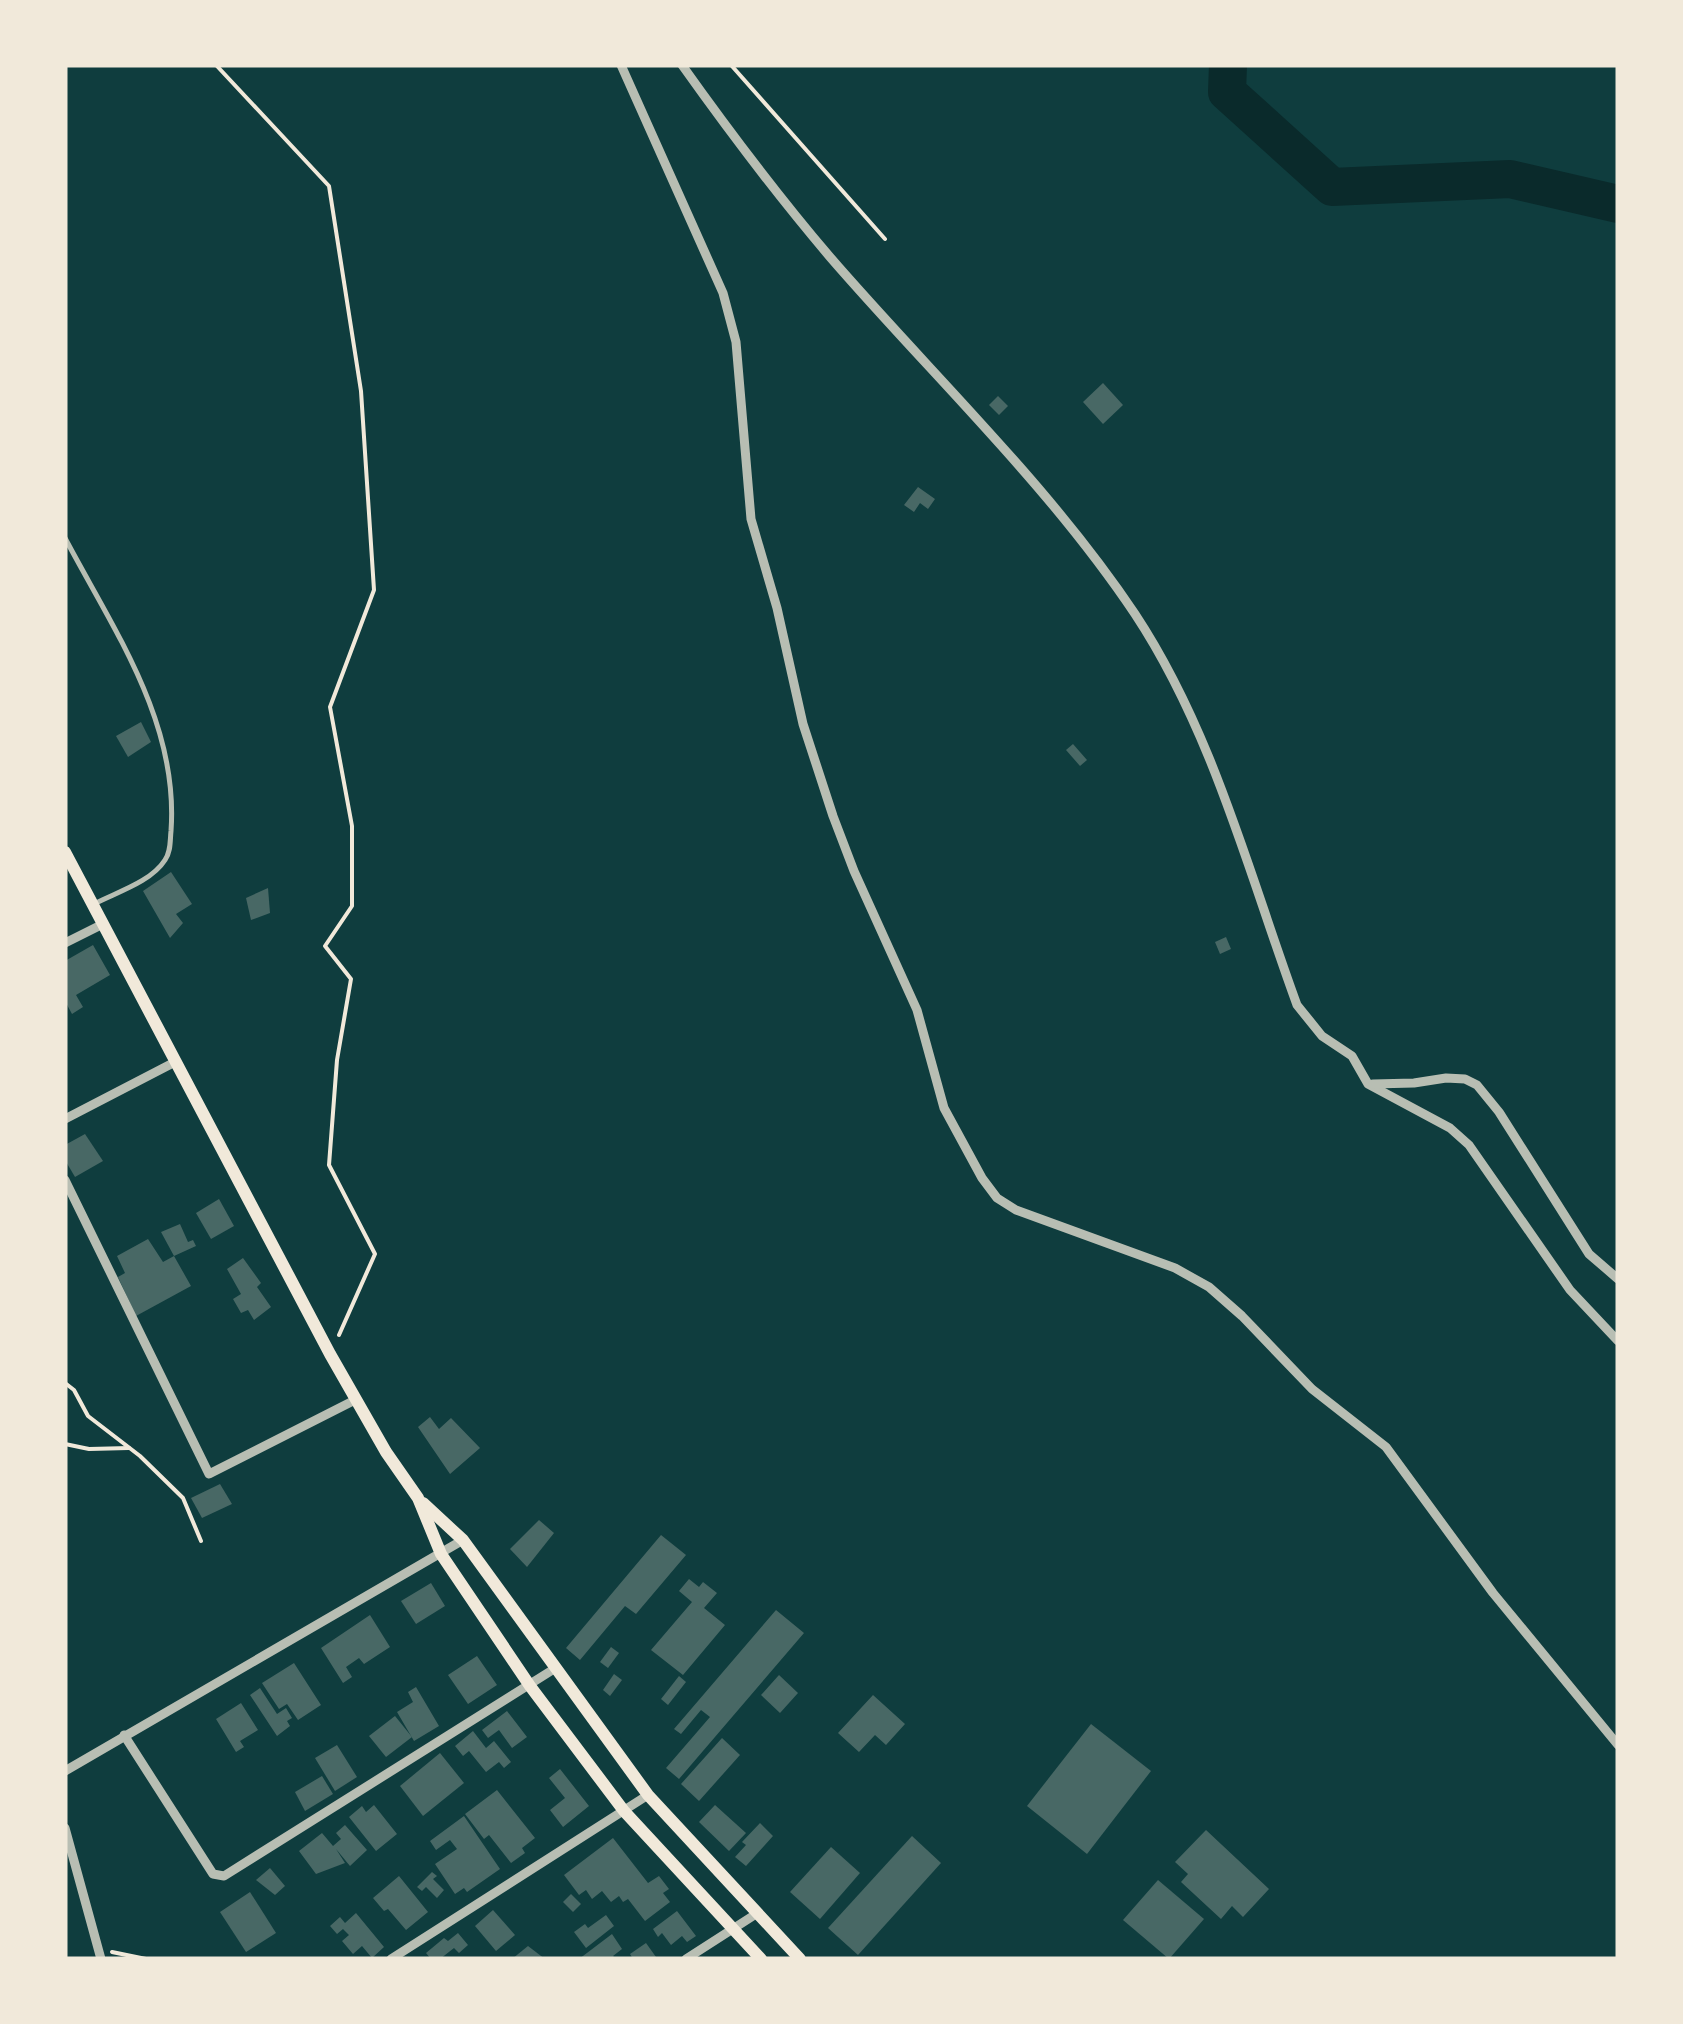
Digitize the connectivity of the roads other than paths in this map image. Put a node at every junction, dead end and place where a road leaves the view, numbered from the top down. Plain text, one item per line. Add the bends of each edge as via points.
1 (621, 65) edge
2 (682, 65) edge
3 (65, 538) edge
4 (65, 852) edge
5 (93, 905) junction
6 (103, 924) junction
7 (65, 943) edge
8 (175, 1062) junction
9 (1368, 1084) junction
10 (65, 1120) edge
11 (65, 1180) edge
12 (1618, 1279) edge
13 (1618, 1341) edge
14 (356, 1400) junction
15 (418, 1498) junction
16 (463, 1540) junction
17 (441, 1554) junction
18 (554, 1670) junction
19 (530, 1686) junction
20 (124, 1735) junction
21 (1618, 1744) edge
22 (65, 1770) edge
23 (648, 1795) junction
24 (624, 1810) junction
25 (65, 1828) edge
26 (756, 1914) junction
27 (732, 1930) junction
28 (100, 1955) edge
29 (390, 1959) edge
30 (686, 1959) edge
31 (761, 1959) edge
32 (800, 1959) edge

1 - 21 street via 723,293 736,342 751,519 832,816 917,1010 944,1108 982,1178 1016,1210 1174,1268 1242,1316 1312,1389 1386,1447
2 - 9 street via 829,256 1034,484 1135,614 1201,741 1297,1005 1322,1036 1352,1056
3 - 5 lane via 144,683 172,806 168,857 155,872
4 - 5 main road
5 - 6 main road
6 - 7 street
6 - 8 main road
8 - 10 street
8 - 14 main road
9 - 12 street via 1446,1078 1477,1085 1589,1254
9 - 13 street via 1469,1145 1570,1290
11 - 14 street via 209,1474
14 - 15 main road
15 - 16 main road
15 - 17 main road
16 - 17 street
16 - 18 main road
17 - 19 main road
17 - 20 street
18 - 19 street
18 - 23 main road
19 - 20 street via 224,1876 213,1874
19 - 24 main road
20 - 22 street
23 - 24 street
23 - 26 main road
24 - 27 main road
24 - 29 street
25 - 28 street
26 - 27 street
26 - 32 main road
27 - 30 street
27 - 31 main road

